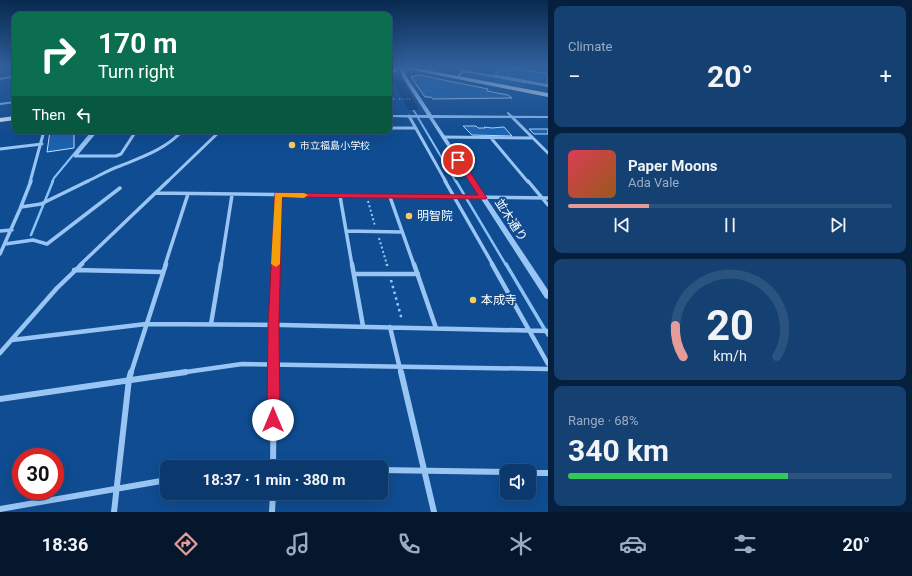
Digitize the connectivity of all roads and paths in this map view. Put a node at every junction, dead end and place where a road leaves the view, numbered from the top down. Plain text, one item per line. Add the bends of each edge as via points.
1 (414, 91) edge
2 (529, 91) edge
3 (548, 95) edge
4 (397, 99) dead end
5 (409, 99) dead end
6 (12, 102) edge
7 (0, 104) edge
8 (392, 112) edge
9 (548, 113) edge
10 (429, 114) junction
11 (411, 115) junction
12 (509, 115) junction
13 (392, 116) edge
14 (548, 117) edge
15 (12, 119) edge
16 (0, 121) edge
17 (392, 128) edge
18 (416, 128) junction
19 (44, 134) edge
20 (93, 134) edge
21 (134, 134) edge
22 (179, 134) edge
23 (217, 134) edge
24 (443, 137) junction
25 (491, 138) junction
26 (533, 138) junction
27 (42, 144) junction
28 (0, 149) edge
29 (548, 153) edge
30 (120, 188) dead end
31 (155, 193) junction
32 (188, 194) junction
33 (232, 194) junction
34 (278, 195) junction
35 (340, 196) junction
36 (367, 196) junction
37 (390, 196) junction
38 (455, 197) junction
39 (483, 198) junction
40 (542, 198) junction
41 (548, 198) edge
42 (548, 205) edge
43 (21, 207) junction
44 (12, 230) junction
45 (0, 231) edge
46 (346, 231) junction
47 (377, 232) junction
48 (402, 232) junction
49 (5, 244) junction
50 (0, 254) edge
51 (74, 270) junction
52 (163, 272) junction
53 (354, 274) junction
54 (389, 274) junction
55 (418, 274) junction
56 (548, 296) edge
57 (146, 324) junction
58 (211, 324) junction
59 (274, 325) junction
60 (363, 326) junction
61 (390, 327) junction
62 (404, 327) junction
63 (436, 328) junction
64 (528, 330) junction
65 (548, 331) edge
66 (12, 340) junction
67 (0, 353) edge
68 (274, 364) junction
69 (548, 364) edge
70 (398, 366) junction
71 (548, 369) edge
72 (128, 379) junction
73 (0, 399) edge
74 (273, 460) edge
75 (388, 470) edge
76 (424, 471) junction
77 (500, 472) edge
78 (536, 473) edge
79 (548, 473) edge
80 (160, 481) edge
81 (117, 489) junction
82 (273, 500) edge
83 (0, 509) edge
84 (114, 512) edge
85 (272, 512) edge
86 (434, 512) edge

1 - 10 street, 並木通り
2 - 3 main road
4 - 5 path
6 - 7 street
8 - 11 street
9 - 12 street
10 - 11 street
10 - 12 street
10 - 24 street, 並木通り
11 - 13 street
11 - 18 street
12 - 14 street
12 - 26 street
15 - 16 main road
17 - 18 street
18 - 38 street
19 - 27 street
20 - 21 street via 75,156 116,156 121,154
22 - 43 street via 159,149 48,201
23 - 31 street
24 - 25 street
24 - 39 street, 並木通り
25 - 26 street
25 - 40 street
26 - 29 street
27 - 28 street
27 - 43 street
30 - 49 street via 47,244 33,240
31 - 32 street
31 - 51 street
32 - 33 street
32 - 52 street
33 - 34 street
33 - 58 street
34 - 35 street
34 - 59 street
35 - 36 street
35 - 46 street
36 - 37 street
36 - 47 path
37 - 38 street
37 - 48 street
38 - 39 street
38 - 64 street
39 - 40 street
39 - 56 street, 並木通り
40 - 41 street
40 - 42 street
43 - 44 street
44 - 45 street
44 - 49 street
46 - 47 street
46 - 53 street
47 - 48 street
47 - 54 path
48 - 55 street
49 - 50 street
51 - 52 street
51 - 66 street
52 - 57 street
53 - 54 street
53 - 60 street
54 - 55 street
54 - 62 path
55 - 63 street
57 - 58 street
57 - 66 street
57 - 72 street
58 - 59 street
59 - 60 street
59 - 68 street
60 - 61 street
61 - 62 street
61 - 70 street
62 - 63 street
63 - 64 street
64 - 65 street
64 - 69 street
66 - 67 street
68 - 70 street
68 - 72 street via 242,364
68 - 74 street
70 - 71 street
70 - 76 street
72 - 73 street
72 - 81 street
75 - 76 street
76 - 77 street
76 - 86 street
78 - 79 street
80 - 81 street
81 - 83 street
81 - 84 street
82 - 85 street

